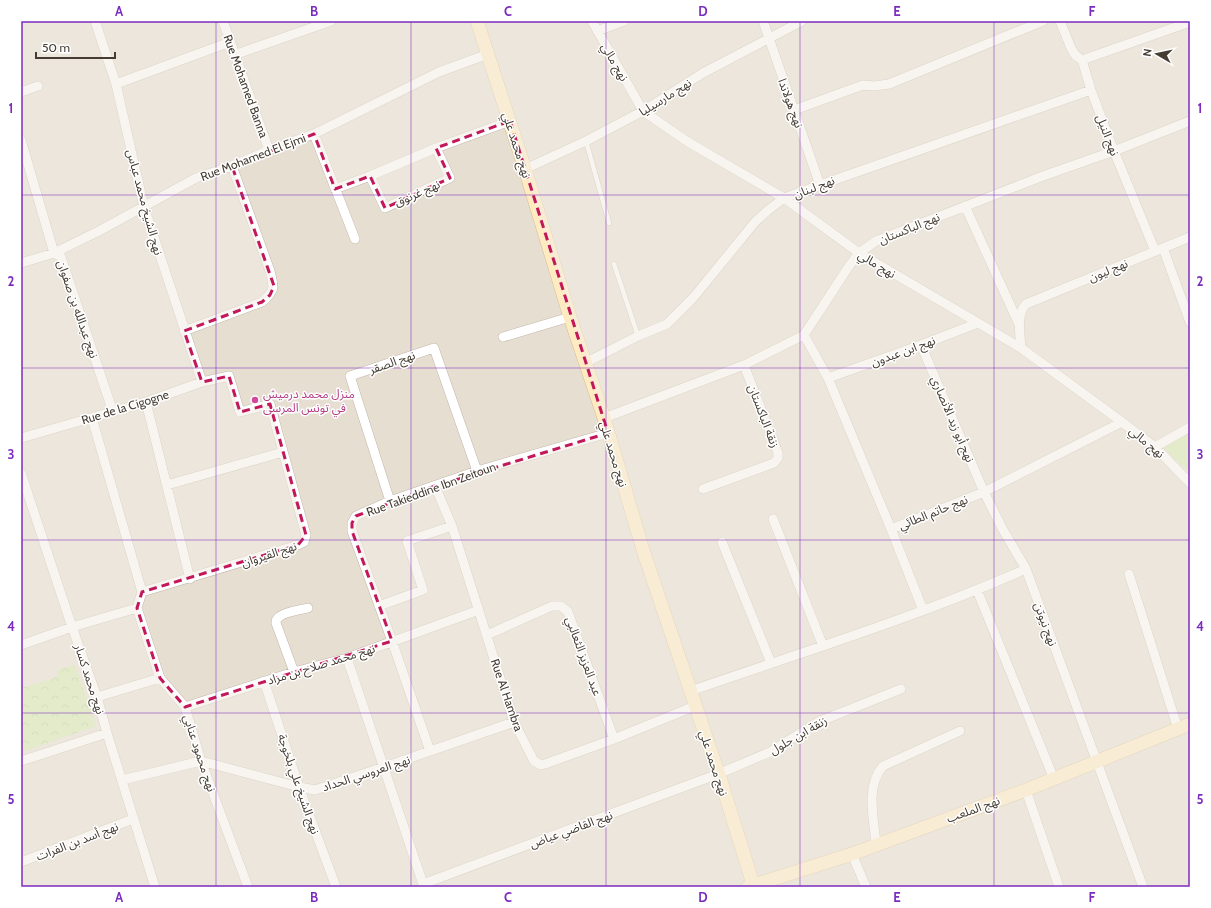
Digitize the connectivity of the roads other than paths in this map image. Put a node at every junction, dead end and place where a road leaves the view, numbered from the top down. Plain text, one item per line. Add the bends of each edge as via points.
1 (95, 21) edge
2 (223, 21) edge
3 (331, 21) edge
4 (478, 21) edge
5 (592, 21) edge
6 (624, 21) edge
7 (762, 21) edge
8 (802, 21) edge
9 (1043, 21) edge
10 (1060, 21) edge
11 (1190, 22) edge
12 (597, 31) junction
13 (768, 38) junction
14 (230, 42) junction
15 (488, 54) junction
16 (234, 55) junction
17 (1082, 60) junction
18 (116, 84) junction
19 (38, 86) dead end
20 (1091, 90) junction
21 (21, 92) edge
22 (794, 110) junction
23 (643, 111) junction
24 (510, 121) junction
25 (1190, 121) edge
26 (314, 134) junction
27 (21, 140) edge
28 (586, 141) junction
29 (436, 148) junction
30 (269, 150) junction
31 (1114, 151) junction
32 (232, 166) junction
33 (525, 169) junction
34 (370, 176) junction
35 (820, 185) junction
36 (335, 189) junction
37 (784, 198) junction
38 (965, 206) junction
39 (144, 207) junction
40 (609, 223) dead end
41 (1190, 237) edge
42 (355, 239) dead end
43 (1159, 249) junction
44 (54, 253) junction
45 (859, 253) junction
46 (21, 263) edge
47 (614, 264) dead end
48 (570, 317) junction
49 (1190, 322) edge
50 (978, 323) junction
51 (1019, 324) junction
52 (184, 331) junction
53 (804, 335) junction
54 (638, 336) junction
55 (503, 337) dead end
56 (922, 345) junction
57 (1021, 348) junction
58 (585, 363) junction
59 (744, 365) junction
60 (229, 376) joint
61 (828, 378) junction
62 (202, 382) junction
63 (146, 402) junction
64 (113, 412) junction
65 (92, 418) junction
66 (604, 418) junction
67 (1122, 422) junction
68 (1190, 427) edge
69 (608, 433) junction
70 (21, 438) edge
71 (1155, 448) junction
72 (283, 452) junction
73 (477, 471) junction
74 (21, 473) edge
75 (1190, 483) edge
76 (167, 485) junction
77 (435, 486) junction
78 (703, 489) dead end
79 (984, 492) junction
80 (390, 501) junction
81 (773, 519) dead end
82 (452, 526) junction
83 (891, 529) junction
84 (722, 542) dead end
85 (1026, 569) junction
86 (1128, 574) dead end
87 (190, 579) junction
88 (977, 590) junction
89 (142, 592) junction
90 (379, 606) junction
91 (137, 608) junction
92 (308, 608) dead end
93 (479, 610) junction
94 (923, 610) junction
95 (72, 627) junction
96 (487, 635) junction
97 (392, 642) junction
98 (21, 645) edge
99 (823, 646) junction
100 (347, 658) junction
101 (770, 663) junction
102 (294, 672) junction
103 (160, 678) junction
104 (264, 681) junction
105 (901, 689) dead end
106 (690, 691) junction
107 (97, 697) junction
108 (695, 706) junction
109 (185, 707) junction
110 (514, 722) junction
111 (1184, 726) edge
112 (960, 731) dead end
113 (107, 733) junction
114 (614, 738) junction
115 (430, 751) junction
116 (21, 761) edge
117 (201, 761) junction
118 (1097, 762) junction
119 (384, 767) junction
120 (718, 774) junction
121 (1054, 779) junction
122 (122, 780) junction
123 (299, 787) junction
124 (1026, 790) junction
125 (133, 819) junction
126 (876, 844) junction
127 (852, 854) junction
128 (21, 862) edge
129 (424, 885) edge
130 (152, 886) edge
131 (752, 886) edge
132 (248, 887) edge
133 (336, 887) edge
134 (866, 887) edge
135 (1059, 887) edge
136 (1142, 887) edge

1 - 18 street, نهج الشيخ محمد عباس
2 - 14 street, Rue Mohamed Banna
3 - 16 street
4 - 15 street, نهج محمد علي
5 - 12 street, نهج مالي
6 - 12 street
7 - 13 street, نهج هولاندا
8 - 13 street, نهج مارسيليا
9 - 22 street via 889,84 863,85
10 - 17 street, نهج النيل via 1071,48
11 - 17 street
12 - 23 street, نهج مالي
13 - 22 street, نهج هولاندا
13 - 23 street, نهج مارسيليا via 703,73
14 - 16 street, Rue Mohamed Banna
14 - 18 street
15 - 24 street, نهج محمد علي
15 - 26 street, Rue Mohamed El Ejmi via 439,72
16 - 30 street, Rue Mohamed Banna
17 - 20 street, نهج النيل
18 - 39 street, نهج الشيخ محمد عباس
19 - 21 street
20 - 31 street, نهج النيل
20 - 35 street, نهج لبنان
22 - 35 street, نهج هولاندا
23 - 28 street, نهج مارسيليا
23 - 37 street, نهج مالي via 688,142
24 - 29 street
24 - 33 street, نهج محمد علي
25 - 31 street, نهج الباكستان
26 - 30 street, Rue Mohamed El Ejmi
26 - 36 street
27 - 44 street, نهج عبدالله بن صفوان
28 - 33 street, نهج مارسيليا
28 - 40 lane
29 - 34 street
29 - 34 street, نهج غرنوق via 450,178 385,208
30 - 32 street, Rue Mohamed El Ejmi
31 - 38 street, نهج الباكستان
31 - 43 street, نهج النيل
32 - 39 street, Rue Mohamed El Ejmi via 196,178
32 - 52 street via 274,286 270,295 262,302
33 - 48 street, نهج محمد علي
34 - 36 street
35 - 37 street, نهج لبنان
36 - 42 street
37 - 45 street, نهج مالي
37 - 54 street, نهج لبنان via 756,222 667,324
38 - 45 street, نهج الباكستان via 876,241
38 - 51 street
39 - 44 street, Rue Mohamed El Ejmi
39 - 52 street, نهج الشيخ محمد عباس
41 - 43 street, نهج ليون
43 - 49 street, نهج النيل
43 - 51 street, نهج ليون via 1026,304
44 - 46 street, Rue Mohamed El Ejmi
44 - 64 street, نهج عبدالله بن صفوان via 61,257
45 - 50 street, نهج مالي
45 - 53 street, نهج الباكستان
47 - 54 lane
48 - 55 street
48 - 58 street, نهج محمد علي
50 - 56 street, نهج ابن عبدون
50 - 57 street, نهج مالي
51 - 57 street
52 - 62 street, نهج الشيخ محمد عباس
53 - 59 street
53 - 61 street, نهج حاتم الطائي
54 - 58 street, نهج لبنان
56 - 61 street, نهج ابن عبدون
56 - 79 street, نهج أبو زيد الأنصاري
57 - 67 street, نهج مالي
58 - 66 street, نهج محمد علي
59 - 66 street
59 - 78 street, زنقة الباكستان via 778,458 774,463
60 - 62 street, Rue de la Cigogne
60 - 72 street, نهج القيروان via 240,412 270,404
61 - 83 street, نهج حاتم الطائي
62 - 63 street, Rue de la Cigogne
63 - 64 street, Rue de la Cigogne
63 - 76 street
64 - 65 street, Rue de la Cigogne
65 - 70 street, Rue de la Cigogne
65 - 89 street
66 - 69 street, نهج محمد علي
67 - 71 street, نهج مالي
67 - 79 street, نهج حاتم الطائي
68 - 71 street
69 - 73 street, Rue Takieddine Ibn Zeitoun
69 - 106 street, نهج محمد علي via 643,550
71 - 75 street, نهج مالي
72 - 76 street
72 - 87 street, نهج القيروان via 306,535 304,542
73 - 77 street, Rue Takieddine Ibn Zeitoun
73 - 80 street, نهج الصقر via 434,348 350,376
74 - 95 street, نهج محمد كسار
76 - 87 street
77 - 80 street, Rue Takieddine Ibn Zeitoun
77 - 82 street, Rue Al Hambra
79 - 83 street, نهج حاتم الطائي
79 - 85 street, نهج نيوتن
80 - 90 street, Rue Takieddine Ibn Zeitoun via 356,516 352,523 352,531
81 - 99 street
82 - 90 street via 407,541 423,590
82 - 93 street, Rue Al Hambra
83 - 94 street
84 - 101 street
85 - 88 street
85 - 118 street, نهج نيوتن
86 - 111 street
87 - 89 street, نهج القيروان
88 - 94 street
88 - 121 street
89 - 91 street
90 - 97 street, Rue Takieddine Ibn Zeitoun
91 - 95 street
91 - 103 street, نهج محمود عنابي
92 - 102 street via 282,615 276,620
93 - 96 street, Rue Al Hambra
93 - 97 street, نهج محمد صلاح بن مراد
94 - 99 street
95 - 98 street
95 - 107 street, نهج محمد كسار
96 - 110 street, Rue Al Hambra
96 - 114 street, عبد العزيز الثعالبي via 552,606 561,606 568,612
97 - 100 street, نهج محمد صلاح بن مراد
97 - 115 street, Rue Takieddine Ibn Zeitoun
99 - 101 street
100 - 102 street, نهج محمد صلاح بن مراد
100 - 119 street
101 - 106 street
102 - 104 street, نهج محمد صلاح بن مراد
103 - 107 street
103 - 109 street, نهج محمود عنابي
104 - 109 street, نهج محمد صلاح بن مراد
104 - 123 street, نهج الشيخ علي بلخوجة
105 - 120 street, زنقة ابن جلول via 818,722 770,752
106 - 108 street, نهج محمد علي
107 - 113 street, نهج محمد كسار
108 - 114 street, Rue Al Hambra
108 - 120 street, نهج محمد علي
109 - 117 street, نهج محمود عنابي
110 - 114 street, Rue Al Hambra via 534,761 541,765
110 - 115 street, نهج العروسي الحداد
111 - 118 street, نهج الملعب
112 - 126 street via 883,766 878,772 872,801
113 - 116 street
113 - 122 street, نهج محمد كسار
115 - 119 street, نهج العروسي الحداد
117 - 122 street, نهج العروسي الحداد
117 - 123 street, نهج العروسي الحداد
117 - 132 street, نهج محمود عنابي
118 - 121 street, نهج الملعب
118 - 136 street, نهج نيوتن
119 - 123 street, نهج العروسي الحداد via 315,790
119 - 129 street
120 - 129 street, نهج القاضي عياض
120 - 131 street, نهج محمد علي
121 - 124 street, نهج الملعب
122 - 125 street, نهج محمد كسار
123 - 133 street, نهج الشيخ علي بلخوجة
124 - 126 street, نهج الملعب
124 - 135 street
125 - 128 street, نهج أسد بن الفرات
125 - 130 street, نهج محمد كسار
126 - 127 street, نهج الملعب
127 - 131 street, نهج الملعب
127 - 134 street

